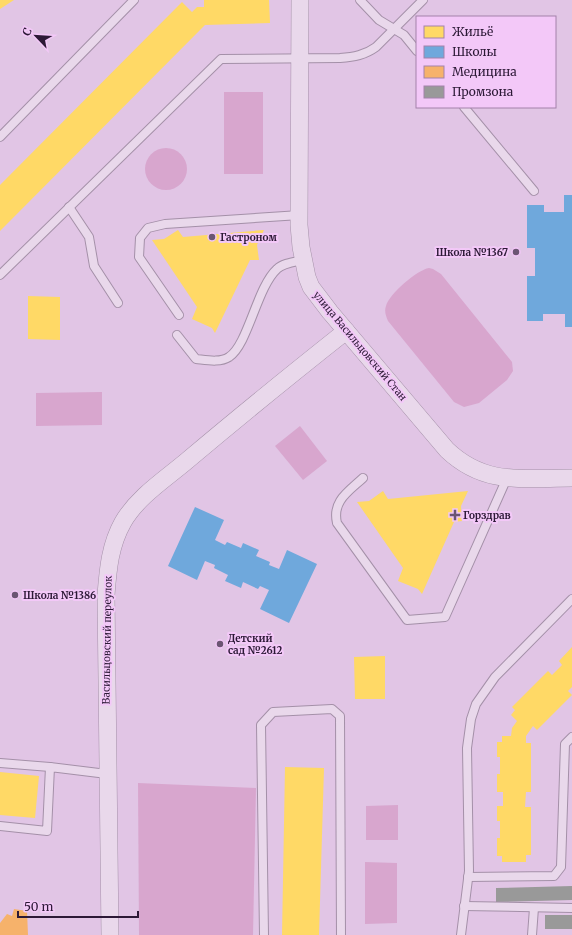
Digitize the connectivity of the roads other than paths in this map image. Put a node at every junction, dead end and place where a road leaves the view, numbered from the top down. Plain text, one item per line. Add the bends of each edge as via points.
1 (134, 0) edge
2 (300, 0) edge
3 (360, 0) edge
4 (423, 0) edge
5 (394, 29) junction
6 (416, 50) edge
7 (300, 58) junction
8 (465, 108) edge
9 (0, 137) edge
10 (534, 191) dead end
11 (69, 207) junction
12 (300, 215) junction
13 (302, 260) junction
14 (0, 275) edge
15 (118, 303) dead end
16 (179, 315) dead end
17 (346, 331) junction
18 (177, 335) dead end
19 (363, 478) dead end
20 (507, 478) junction
21 (572, 478) edge
22 (572, 599) edge
23 (572, 737) edge
24 (0, 763) edge
25 (50, 767) junction
26 (107, 774) junction
27 (0, 826) edge
28 (468, 877) junction
29 (464, 906) junction
30 (534, 908) junction
31 (572, 908) edge
32 (110, 935) edge
33 (264, 935) edge
34 (340, 935) edge
35 (461, 935) edge
36 (532, 935) edge

1 - 9 lane
2 - 7 street, улица Васильцовский Стан
3 - 5 lane via 380,20
4 - 5 lane
5 - 6 lane via 404,35
5 - 7 lane via 368,53 358,56
7 - 11 lane via 221,59
7 - 12 street, улица Васильцовский Стан
8 - 10 lane
11 - 14 lane
11 - 15 lane via 89,237 94,266
12 - 13 street, улица Васильцовский Стан
12 - 16 lane via 165,224 148,228 140,238 139,257
13 - 17 street, улица Васильцовский Стан via 311,287
13 - 18 lane via 283,264 271,276 239,345 229,358 196,359
17 - 20 street, улица Васильцовский Стан via 456,458 474,470
17 - 26 street, Васильцовский переулок via 144,497 124,521 114,544 107,575
19 - 20 lane via 336,505 337,523 407,620 445,616
20 - 21 street, улица Васильцовский Стан
22 - 28 lane via 496,677 476,704 467,748
23 - 28 lane via 565,744 561,867 554,876
24 - 25 lane
25 - 26 lane
25 - 27 lane via 47,830
26 - 32 street, Васильцовский переулок
28 - 29 lane
29 - 30 lane
29 - 35 lane
30 - 31 lane
30 - 36 lane
33 - 34 lane via 261,725 273,712 332,709 340,716

